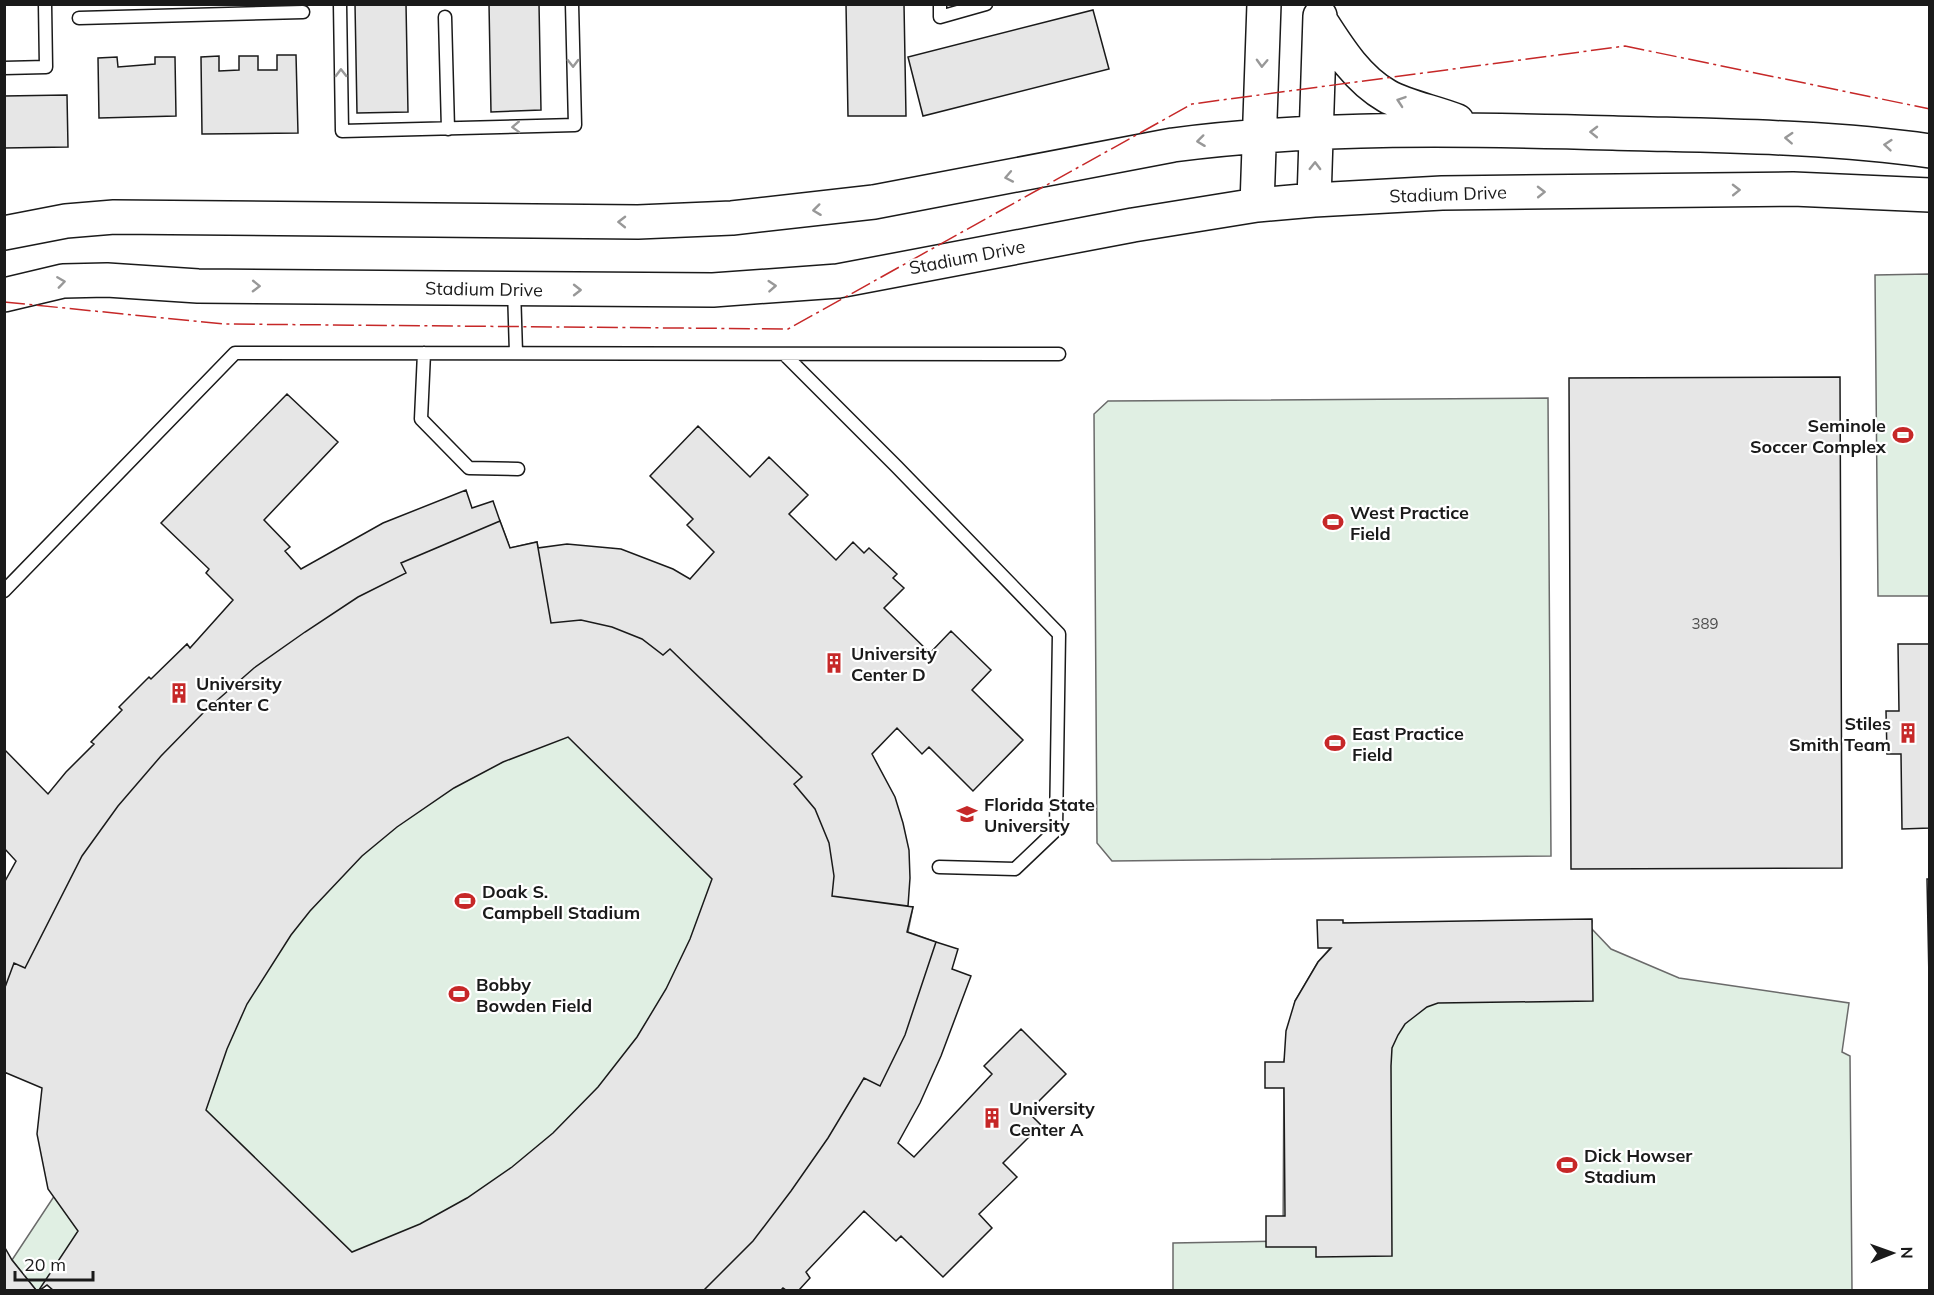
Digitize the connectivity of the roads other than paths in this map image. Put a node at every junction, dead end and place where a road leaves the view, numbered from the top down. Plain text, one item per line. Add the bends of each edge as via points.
1 (45, 4) edge
2 (340, 4) edge
3 (572, 4) edge
4 (940, 4) edge
5 (986, 4) edge
6 (1264, 4) edge
7 (203, 10) edge
8 (303, 12) dead end
9 (1320, 12) edge
10 (445, 17) dead end
11 (79, 18) dead end
12 (4, 68) edge
13 (448, 129) junction
14 (1475, 129) junction
15 (1316, 132) junction
16 (1259, 136) junction
17 (1929, 150) edge
18 (1929, 195) edge
19 (1314, 200) junction
20 (1257, 205) junction
21 (4, 233) edge
22 (514, 289) junction
23 (4, 295) edge
24 (424, 353) junction
25 (516, 354) junction
26 (784, 354) junction
27 (1059, 354) dead end
28 (518, 469) dead end
29 (4, 591) edge
30 (939, 867) dead end

1 - 12 lane via 46,67
13 -> 2 lane via 342,132
3 -> 13 lane via 575,125
4 - 5 lane via 940,17
6 -> 16 main road
7 - 8 lane
7 - 11 lane
14 -> 9 main road via 1388,97 1371,85 1340,52
9 - 15 main road
10 - 13 lane
14 - 15 main road
17 -> 14 main road via 1777,138
15 - 16 main road
19 -> 15 main road
16 - 20 main road
16 -> 21 main road via 1173,145 874,202 732,218 638,222 114,217
19 -> 18 main road, Stadium Drive via 1453,193 1793,189
19 - 20 main road, Stadium Drive
22 -> 20 main road, Stadium Drive via 713,290 838,281
23 -> 22 main road, Stadium Drive via 63,281 106,280
22 - 25 lane
24 - 25 lane
24 - 28 lane via 421,418 469,468
24 - 29 lane via 235,353
25 - 26 lane
26 - 27 lane
26 - 30 lane via 1059,634 1056,830 1015,869

